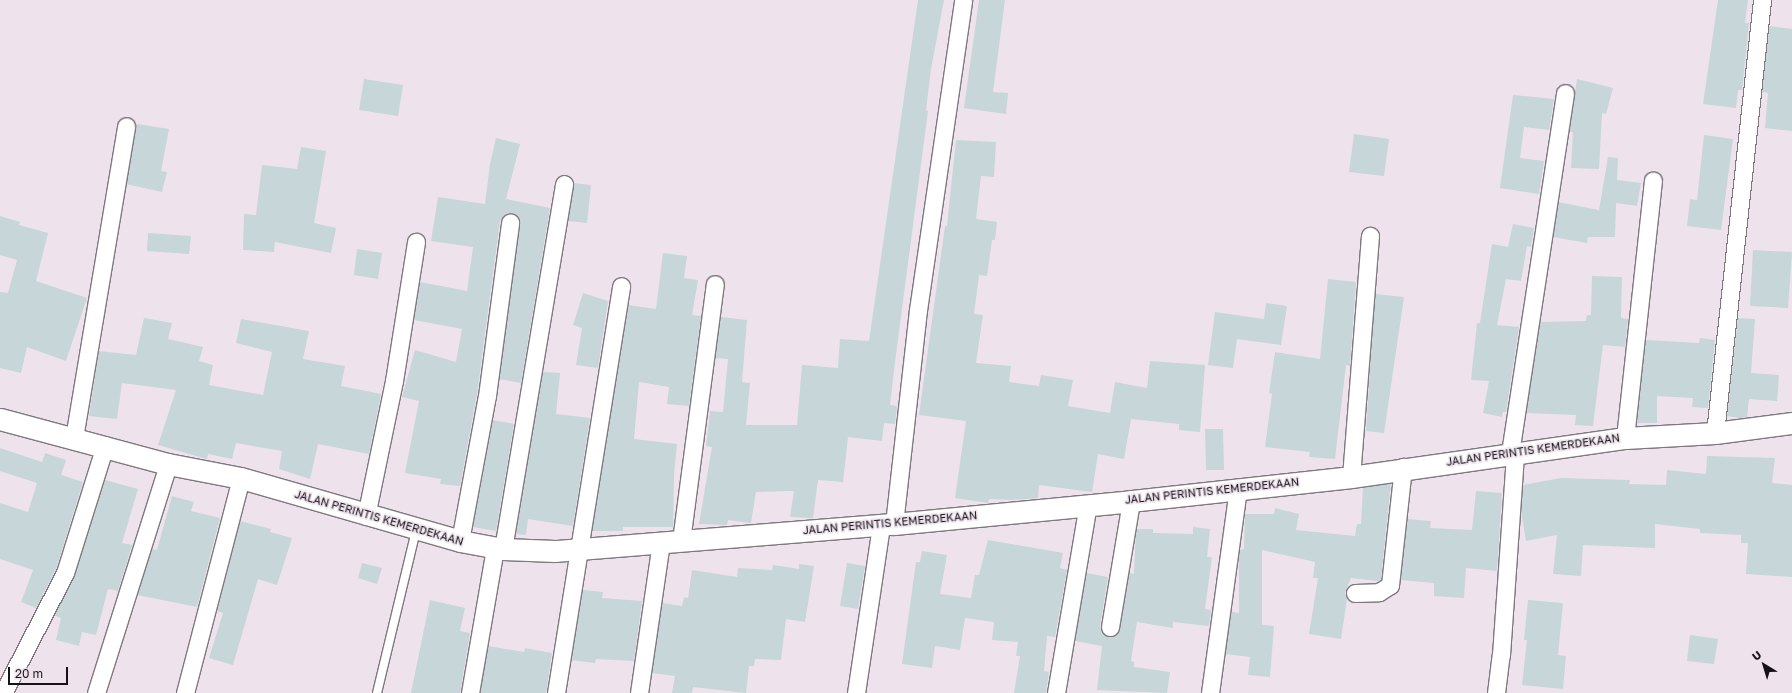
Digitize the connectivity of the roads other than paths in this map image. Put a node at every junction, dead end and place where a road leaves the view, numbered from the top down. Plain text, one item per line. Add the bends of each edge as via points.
1 (963, 0) edge
2 (1762, 0) edge
3 (1565, 92) dead end
4 (126, 126) dead end
5 (1653, 181) dead end
6 (564, 184) dead end
7 (510, 223) dead end
8 (1370, 236) dead end
9 (416, 242) dead end
10 (715, 284) dead end
11 (621, 286) dead end
12 (0, 419) edge
13 (1792, 423) edge
14 (1715, 433) junction
15 (74, 438) junction
16 (1625, 438) junction
17 (105, 445) junction
18 (1512, 454) junction
19 (168, 464) junction
20 (1403, 467) junction
21 (1351, 477) junction
22 (241, 478) junction
23 (1238, 488) junction
24 (1131, 501) junction
25 (1088, 504) junction
26 (366, 516) junction
27 (888, 525) junction
28 (416, 531) junction
29 (681, 541) junction
30 (460, 542) junction
31 (660, 543) junction
32 (499, 549) junction
33 (578, 549) junction
34 (1355, 593) dead end
35 (1110, 627) dead end
36 (3, 693) edge
37 (96, 693) edge
38 (185, 693) edge
39 (377, 693) edge
40 (470, 693) edge
41 (556, 693) edge
42 (639, 693) edge
43 (856, 693) edge
44 (1056, 693) edge
45 (1210, 693) edge
46 (1496, 693) edge

1 - 27 street
2 - 14 street
3 - 18 street
4 - 15 street
5 - 16 street
6 - 32 street
7 - 30 street via 488,396
8 - 21 street
9 - 26 street via 394,381
10 - 29 street
11 - 33 street
12 - 15 street, JALAN PERINTIS KEMERDEKAAN
13 - 14 street, JALAN PERINTIS KEMERDEKAAN
14 - 16 street, JALAN PERINTIS KEMERDEKAAN
15 - 17 street, JALAN PERINTIS KEMERDEKAAN
16 - 18 street, JALAN PERINTIS KEMERDEKAAN
17 - 19 street, JALAN PERINTIS KEMERDEKAAN
17 - 36 street via 65,573
18 - 20 street, JALAN PERINTIS KEMERDEKAAN
18 - 46 street via 1501,655
19 - 22 street, JALAN PERINTIS KEMERDEKAAN
19 - 37 street
20 - 21 street, JALAN PERINTIS KEMERDEKAAN
20 - 34 street via 1390,585 1379,592
21 - 23 street, JALAN PERINTIS KEMERDEKAAN
22 - 26 street, JALAN PERINTIS KEMERDEKAAN
22 - 38 street
23 - 24 street, JALAN PERINTIS KEMERDEKAAN
23 - 45 street
24 - 25 street, JALAN PERINTIS KEMERDEKAAN
24 - 35 street
25 - 27 street, JALAN PERINTIS KEMERDEKAAN
25 - 44 street
26 - 28 street, JALAN PERINTIS KEMERDEKAAN
27 - 29 street, JALAN PERINTIS KEMERDEKAAN
27 - 43 street
28 - 30 street, JALAN PERINTIS KEMERDEKAAN
28 - 39 lane
29 - 31 street, JALAN PERINTIS KEMERDEKAAN
30 - 32 street, JALAN PERINTIS KEMERDEKAAN
31 - 33 street, JALAN PERINTIS KEMERDEKAAN
31 - 42 street
32 - 33 street, JALAN PERINTIS KEMERDEKAAN
32 - 40 street
33 - 41 street

